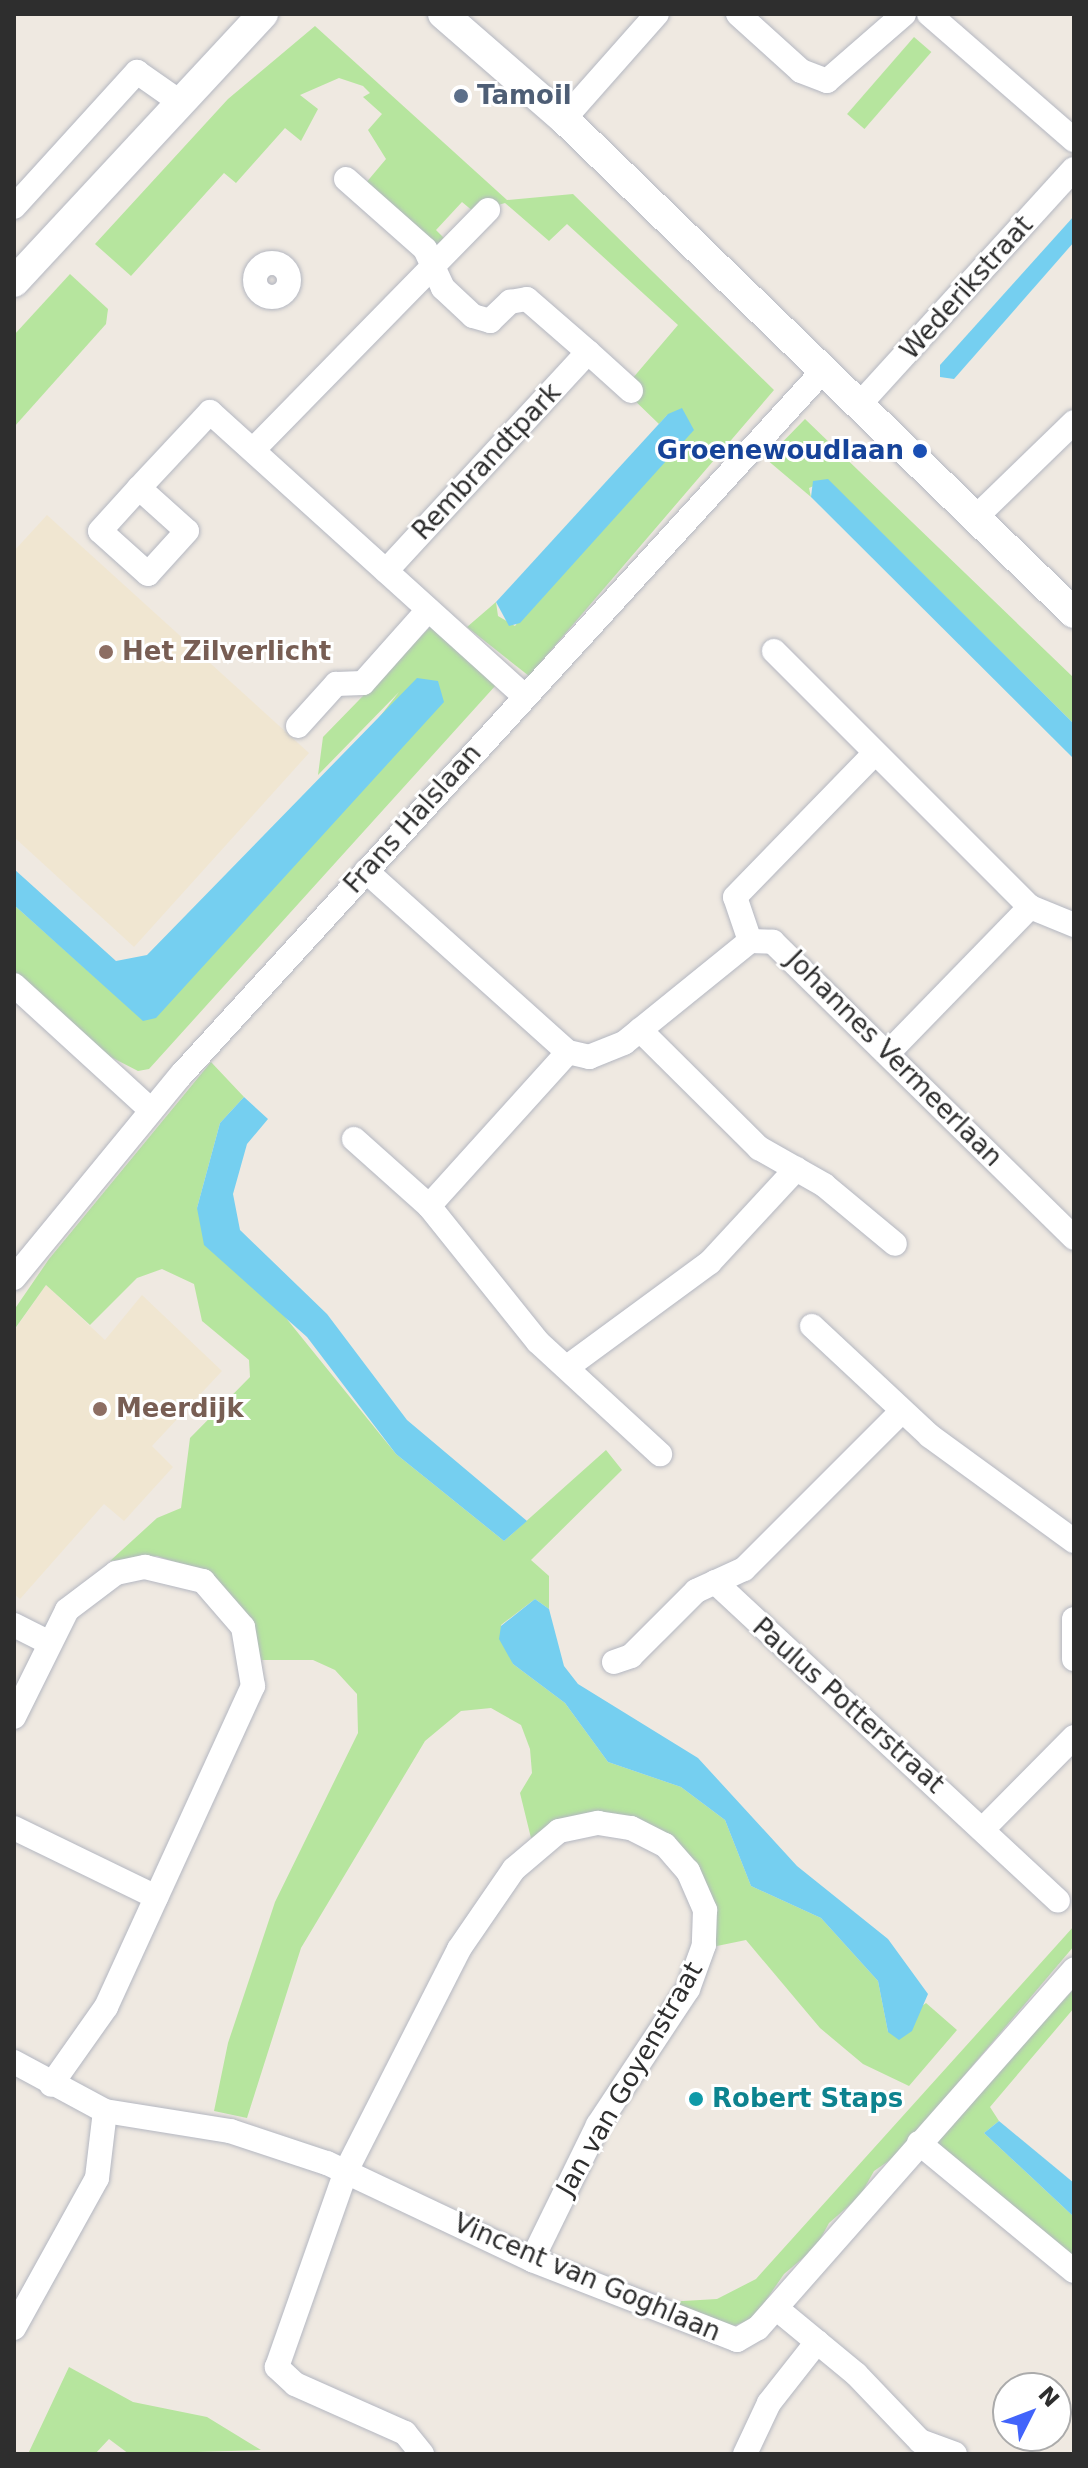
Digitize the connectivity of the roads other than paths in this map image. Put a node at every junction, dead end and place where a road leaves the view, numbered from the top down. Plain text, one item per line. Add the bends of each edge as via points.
1 (263, 14) edge
2 (443, 14) edge
3 (657, 14) edge
4 (738, 14) edge
5 (904, 14) edge
6 (929, 14) edge
7 (177, 100) junction
8 (564, 119) junction
9 (1074, 140) edge
10 (1074, 169) edge
11 (346, 179) dead end
12 (14, 207) edge
13 (488, 210) dead end
14 (432, 266) junction
15 (14, 282) edge
16 (588, 352) junction
17 (823, 371) junction
18 (631, 391) dead end
19 (859, 405) junction
20 (1074, 422) edge
21 (253, 450) junction
22 (139, 488) dead end
23 (975, 518) junction
24 (386, 571) junction
25 (428, 610) junction
26 (1074, 613) edge
27 (774, 651) dead end
28 (524, 696) junction
29 (298, 726) dead end
30 (875, 753) junction
31 (366, 871) junction
32 (1030, 907) junction
33 (1074, 925) edge
34 (750, 941) junction
35 (14, 985) edge
36 (640, 1030) junction
37 (568, 1052) junction
38 (888, 1053) junction
39 (150, 1109) junction
40 (354, 1139) dead end
41 (796, 1169) junction
42 (429, 1206) junction
43 (1074, 1238) edge
44 (895, 1244) dead end
45 (14, 1278) edge
46 (812, 1326) dead end
47 (570, 1365) junction
48 (901, 1412) junction
49 (660, 1454) dead end
50 (1074, 1541) edge
51 (715, 1582) junction
52 (1074, 1619) edge
53 (14, 1625) edge
54 (50, 1643) junction
55 (1074, 1659) edge
56 (614, 1662) dead end
57 (14, 1717) edge
58 (1074, 1737) edge
59 (14, 1828) edge
60 (984, 1828) junction
61 (156, 1897) junction
62 (1058, 1901) dead end
63 (1074, 1969) edge
64 (14, 2062) edge
65 (51, 2085) junction
66 (105, 2111) junction
67 (919, 2143) junction
68 (346, 2171) junction
69 (532, 2260) junction
70 (1074, 2271) edge
71 (776, 2308) junction
72 (14, 2328) edge
73 (817, 2342) junction
74 (422, 2454) edge
75 (745, 2454) edge
76 (955, 2454) edge

1 - 7 street
2 - 8 street
3 - 8 street
4 - 5 street via 801,71 827,81
6 - 9 street
7 - 12 street via 137,72
7 - 15 street
8 - 17 street
10 - 19 street, Wederikstraat
11 - 14 street via 425,249
13 - 14 street
14 - 16 street via 443,288 473,316 490,321 510,302 527,299
14 - 21 street
16 - 18 street
16 - 24 street, Rembrandtpark
17 - 19 street
17 - 28 street, Frans Halslaan
19 - 23 street
20 - 23 street
21 - 22 street via 210,412
21 - 24 street
23 - 26 street
24 - 25 street
25 - 28 street
25 - 29 street via 363,683 336,684
27 - 30 street
28 - 31 street, Frans Halslaan
30 - 32 street
30 - 34 street via 735,897
31 - 37 street
31 - 39 street, Frans Halslaan
32 - 33 street
32 - 38 street
34 - 36 street
34 - 38 street, Johannes Vermeerlaan via 773,942
35 - 39 street
36 - 37 street via 604,1055
36 - 41 street via 759,1148
37 - 42 street
38 - 43 street, Johannes Vermeerlaan
39 - 45 street, Frans Halslaan
40 - 42 street
41 - 44 street
41 - 47 street via 710,1262
42 - 47 street via 538,1342
46 - 48 street
47 - 49 street
48 - 50 street
48 - 51 street via 744,1569
51 - 56 street via 696,1591 631,1656
51 - 60 street, Paulus Potterstraat via 821,1687
52 - 55 street
53 - 54 street
54 - 57 street
54 - 61 street via 86,1589 145,1567 203,1581 243,1627 253,1686
58 - 60 street
59 - 61 street
60 - 62 street, Paulus Potterstraat
61 - 65 street via 106,2007
63 - 67 street, Vincent van Goghlaan
64 - 65 street, Vincent van Goghlaan
65 - 66 street, Vincent van Goghlaan
66 - 68 street, Vincent van Goghlaan via 230,2131
66 - 72 street via 97,2178
67 - 70 street
67 - 71 street, Vincent van Goghlaan
68 - 69 street, Vincent van Goghlaan
68 - 69 street, Jan van Goyenstraat via 419,2018 514,1869 559,1831 598,1823 631,1828 665,1845 688,1871 705,1910 704,1945 688,1989 598,2125
68 - 74 street, Jan van Goyenstraat via 277,2367 295,2384 405,2433
69 - 71 street, Vincent van Goghlaan via 737,2340
71 - 73 street
73 - 75 street via 769,2403
73 - 76 street via 920,2441

